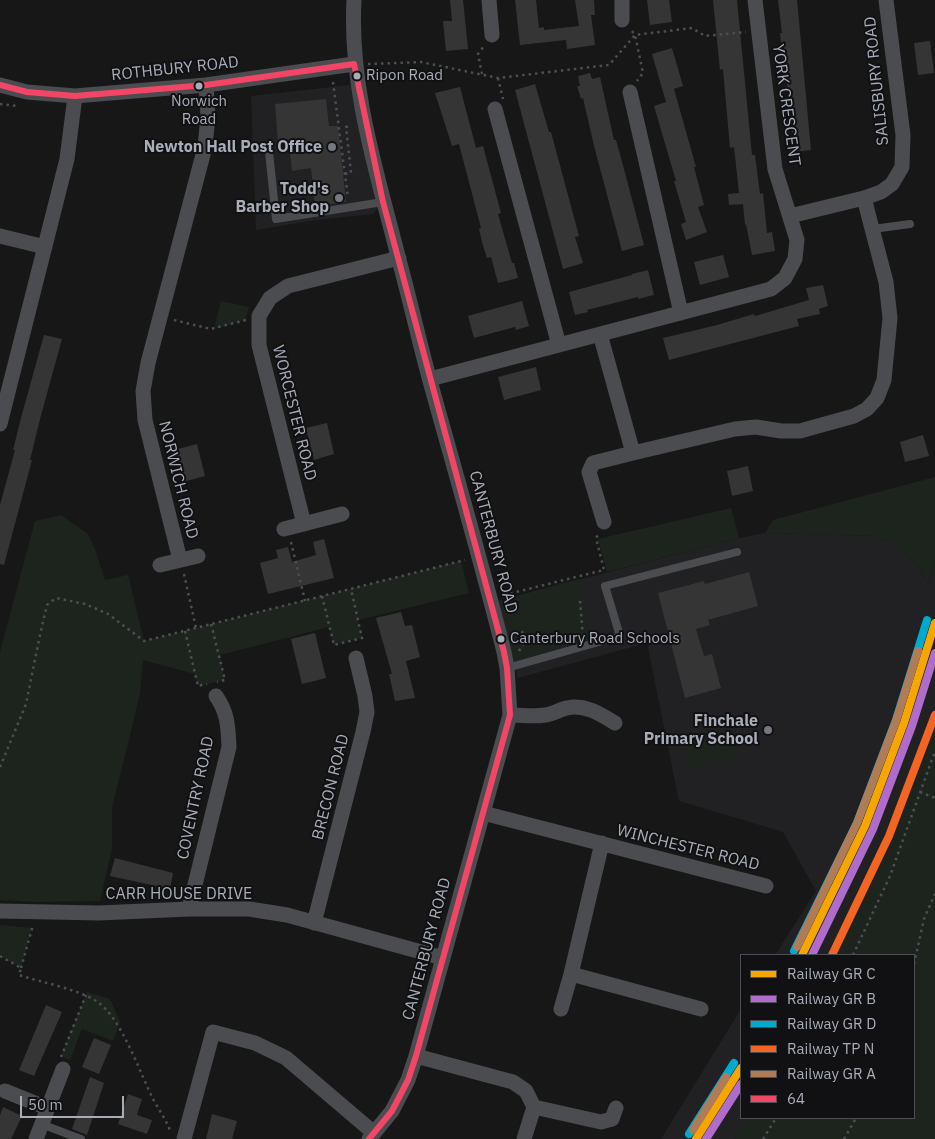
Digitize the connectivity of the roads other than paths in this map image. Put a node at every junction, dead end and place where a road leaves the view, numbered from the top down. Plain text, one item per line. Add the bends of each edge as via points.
1 (354, 0) edge
2 (489, 0) edge
3 (622, 0) edge
4 (755, 0) edge
5 (886, 0) edge
6 (622, 20) road end
7 (492, 35) road end
8 (354, 64) junction
9 (0, 85) edge
10 (206, 85) junction
11 (630, 92) road end
12 (75, 96) junction
13 (495, 109) dead end
14 (269, 152) dead end
15 (864, 198) junction
16 (384, 202) junction
17 (790, 216) junction
18 (910, 224) dead end
19 (873, 229) junction
20 (0, 236) edge
21 (45, 247) junction
22 (399, 258) junction
23 (681, 313) junction
24 (600, 334) junction
25 (559, 345) junction
26 (430, 379) junction
27 (0, 424) edge
28 (633, 453) junction
29 (342, 514) dead end
30 (604, 522) road end
31 (304, 524) junction
32 (286, 528) road end
33 (737, 552) dead end
34 (198, 556) dead end
35 (180, 560) junction
36 (160, 565) dead end
37 (356, 658) dead end
38 (507, 668) junction
39 (216, 696) dead end
40 (510, 715) junction
41 (615, 723) dead end
42 (483, 813) junction
43 (602, 844) junction
44 (766, 886) dead end
45 (189, 909) junction
46 (0, 911) edge
47 (314, 923) junction
48 (443, 958) junction
49 (571, 974) junction
50 (561, 1009) dead end
51 (702, 1009) dead end
52 (416, 1056) junction
53 (63, 1070) road end
54 (5, 1091) dead end
55 (534, 1107) junction
56 (47, 1108) junction
57 (616, 1108) dead end
58 (41, 1124) junction
59 (371, 1136) edge
60 (36, 1139) edge
61 (82, 1139) edge
62 (184, 1139) edge
63 (524, 1139) edge

1 - 8 street, CANTERBURY ROAD
2 - 7 street
3 - 6 street
4 - 17 street, YORK CRESCENT via 775,169
5 - 15 street, SALISBURY ROAD via 903,135 902,167 892,184
8 - 10 street, ROTHBURY ROAD
8 - 16 street, CANTERBURY ROAD
9 - 12 street, ROTHBURY ROAD via 27,92
10 - 12 street, ROTHBURY ROAD
10 - 35 street, NORWICH ROAD via 205,147 143,391 145,420
11 - 23 street
12 - 21 street via 67,159
13 - 25 street
14 - 16 lane via 276,218
15 - 17 street, SALISBURY ROAD
15 - 19 street
16 - 22 street, CANTERBURY ROAD
17 - 23 street, YORK CRESCENT via 797,240 795,259 785,278 771,289
18 - 19 lane
19 - 28 street via 886,282 890,318 884,380 877,398 867,409 854,416 800,431 735,428
20 - 21 street
21 - 27 street
22 - 26 street, CANTERBURY ROAD
22 - 31 street, WORCESTER ROAD via 288,286 270,298 259,316 258,345
23 - 24 street, YORK CRESCENT
24 - 25 street, YORK CRESCENT
24 - 28 street
25 - 26 street, YORK CRESCENT
26 - 38 street, CANTERBURY ROAD via 491,598
28 - 30 street via 593,462 589,472
29 - 31 street
31 - 32 street
33 - 38 lane via 605,586 620,636
34 - 35 street, NORWICH ROAD
35 - 36 street, NORWICH ROAD
37 - 47 street, BRECON ROAD via 367,712
38 - 40 street, CANTERBURY ROAD
39 - 45 street, COVENTRY ROAD via 224,707 229,747
40 - 41 street via 542,716 579,707
40 - 42 street, CANTERBURY ROAD
42 - 43 street, WINCHESTER ROAD
42 - 48 street, CANTERBURY ROAD
43 - 44 street, WINCHESTER ROAD
43 - 49 street, WINCHESTER ROAD
45 - 46 street, CARR HOUSE DRIVE via 99,913
45 - 47 street, CARR HOUSE DRIVE via 249,909
47 - 48 street, CARR HOUSE DRIVE
48 - 52 street, CANTERBURY ROAD
49 - 50 street, WINCHESTER ROAD
49 - 51 street
52 - 55 street via 512,1082 526,1091
52 - 59 street, CANTERBURY ROAD via 392,1111
53 - 56 street
54 - 56 street
55 - 57 street via 601,1122 612,1119
55 - 63 street
56 - 58 street
58 - 60 street
58 - 61 lane
59 - 62 street via 286,1058 255,1043 214,1032

